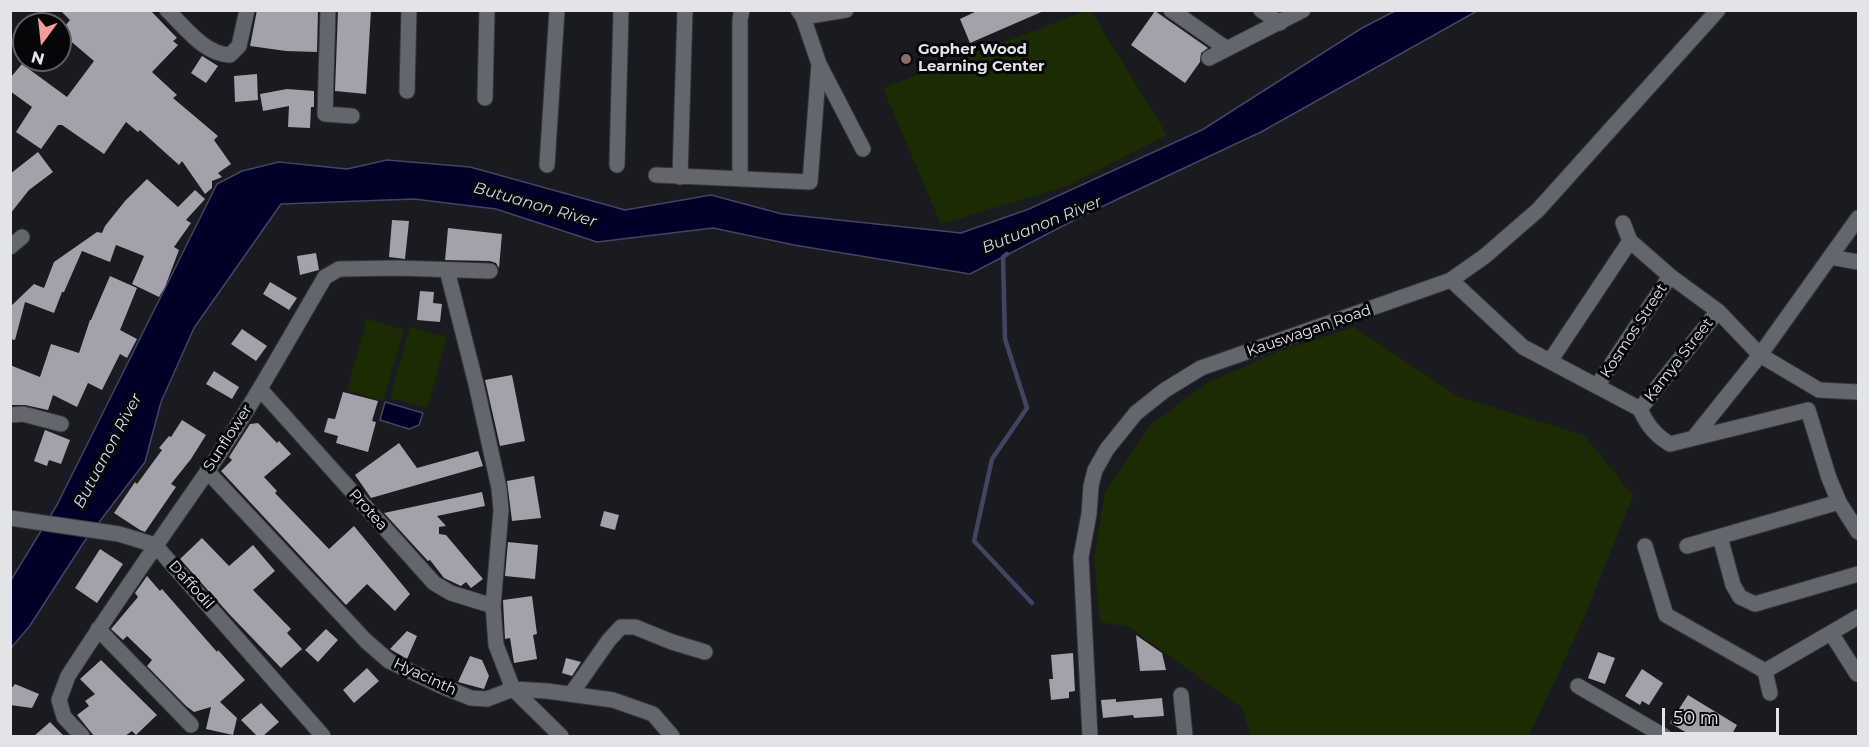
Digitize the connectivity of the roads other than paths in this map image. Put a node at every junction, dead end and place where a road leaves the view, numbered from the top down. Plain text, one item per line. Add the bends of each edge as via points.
1 (167, 10) edge
2 (247, 10) edge
3 (328, 10) edge
4 (409, 10) edge
5 (487, 10) edge
6 (557, 10) edge
7 (621, 10) edge
8 (685, 10) edge
9 (742, 10) edge
10 (846, 10) edge
11 (1171, 10) edge
12 (1261, 10) edge
13 (1303, 10) edge
14 (1718, 10) edge
15 (801, 14) edge
16 (1280, 23) junction
17 (1227, 49) junction
18 (1209, 58) dead end
19 (819, 64) junction
20 (407, 91) dead end
21 (485, 98) dead end
22 (352, 116) dead end
23 (862, 149) dead end
24 (547, 165) dead end
25 (617, 165) dead end
26 (656, 175) dead end
27 (680, 177) junction
28 (740, 179) junction
29 (1858, 218) edge
30 (1623, 223) dead end
31 (1630, 241) junction
32 (1830, 257) junction
33 (1858, 262) edge
34 (447, 270) junction
35 (490, 271) dead end
36 (1670, 276) junction
37 (1451, 280) junction
38 (1718, 311) junction
39 (1760, 355) junction
40 (1550, 361) junction
41 (1597, 386) junction
42 (260, 389) junction
43 (1819, 390) junction
44 (1858, 392) edge
45 (1640, 409) junction
46 (1808, 410) junction
47 (10, 415) edge
48 (62, 424) dead end
49 (1695, 436) junction
50 (207, 471) junction
51 (1839, 501) junction
52 (10, 518) edge
53 (1857, 527) edge
54 (1720, 537) junction
55 (155, 545) junction
56 (1645, 546) dead end
57 (1687, 546) dead end
58 (1858, 574) edge
59 (493, 606) junction
60 (1858, 617) edge
61 (98, 629) junction
62 (1832, 633) junction
63 (705, 652) dead end
64 (1765, 671) junction
65 (1857, 674) edge
66 (1578, 686) dead end
67 (513, 689) junction
68 (1770, 693) dead end
69 (571, 694) junction
70 (1181, 695) dead end
71 (191, 725) dead end
72 (1644, 731) edge
73 (82, 736) edge
74 (321, 736) edge
75 (561, 736) edge
76 (672, 736) edge
77 (1090, 736) edge
78 (1185, 736) edge
79 (1664, 736) edge

1 - 2 street via 208,49 230,56 239,46
3 - 22 street via 325,114
4 - 20 street
5 - 21 street
6 - 24 street
7 - 25 street
8 - 27 street
9 - 28 street
10 - 15 street
11 - 17 street
12 - 16 street
13 - 16 street
14 - 37 street, Kauswagan Road via 1538,210
15 - 19 street
16 - 17 street
17 - 18 street
19 - 23 street
19 - 28 street via 810,182
26 - 27 street
27 - 28 street
29 - 32 street
30 - 31 street
31 - 36 street
31 - 40 street
32 - 33 street
32 - 39 street
34 - 35 street, Sunflower
34 - 42 street, Sunflower via 339,269 325,277
34 - 59 street via 499,488 501,510
36 - 38 street
36 - 41 street, Kosmos Street
37 - 40 street via 1523,347
37 - 77 street, Kauswagan Road via 1201,368 1165,390 1120,432 1095,470 1081,556
38 - 39 street
38 - 45 street, Kamya Street
39 - 43 street
39 - 49 street
40 - 41 street
41 - 45 street
42 - 50 street, Sunflower
42 - 59 street, Protea via 434,583 451,593
43 - 44 street
43 - 46 street
45 - 49 street via 1647,424 1670,444
46 - 49 street
46 - 51 street
47 - 48 street via 22,414
50 - 55 street, Sunflower
50 - 67 street, Hyacinth via 389,661 471,698 487,699
51 - 53 street
51 - 54 street
52 - 55 street via 119,534
54 - 57 street
54 - 58 street via 1733,585 1740,597 1755,604
55 - 61 street, Sunflower
55 - 74 street, Daffodil
56 - 64 street via 1666,615
59 - 67 street via 496,645
60 - 62 street
61 - 71 street
61 - 73 street, Sunflower via 68,676 59,700 64,717
62 - 64 street
62 - 65 street
63 - 69 street via 635,627 621,627
64 - 68 street
66 - 72 street
67 - 69 street, Hyacinth
67 - 75 street
69 - 76 street, Hyacinth via 613,700 653,714
70 - 78 street
72 - 79 street

